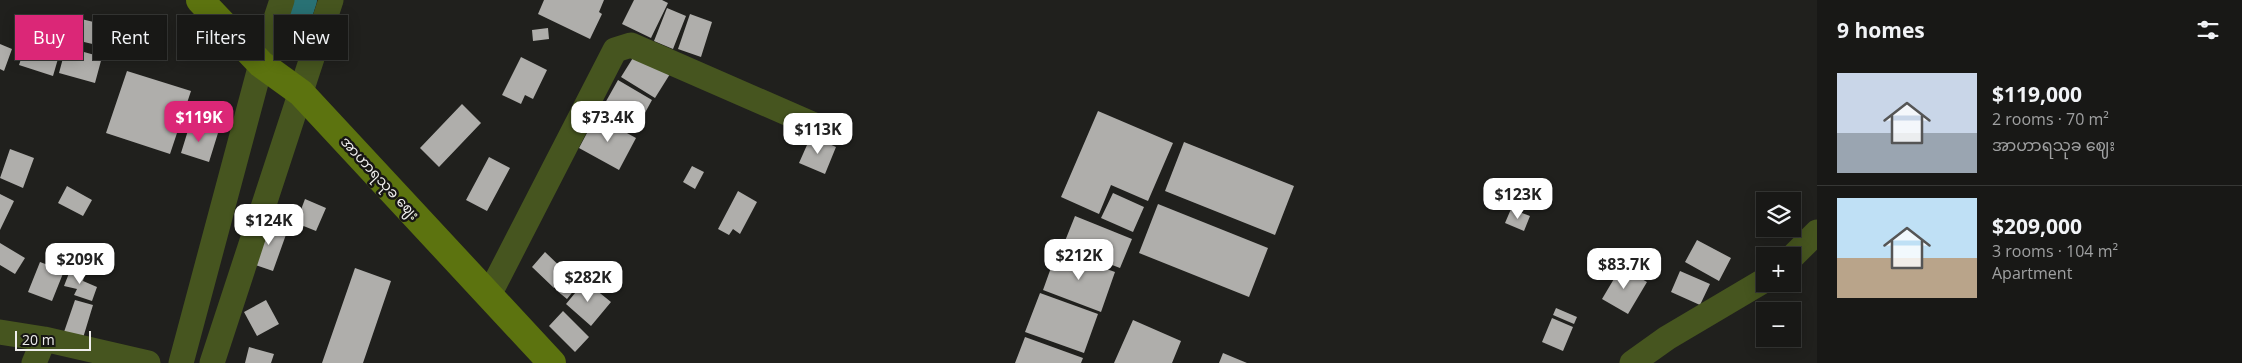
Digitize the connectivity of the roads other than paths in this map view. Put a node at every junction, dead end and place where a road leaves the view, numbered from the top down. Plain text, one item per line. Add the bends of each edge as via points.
1 (200, 0) edge
2 (282, 0) edge
3 (331, 0) edge
4 (261, 64) junction
5 (301, 93) junction
6 (821, 128) dead end
7 (1817, 232) edge
8 (1801, 248) edge
9 (1756, 285) edge
10 (490, 296) junction
11 (0, 332) edge
12 (44, 339) junction
13 (34, 363) edge
14 (148, 363) edge
15 (182, 363) edge
16 (212, 363) edge
17 (552, 363) edge
18 (1632, 363) edge

1 - 4 street, အာဟာရသုခ ဈေး
2 - 4 street
3 - 5 street
4 - 5 street, အာဟာရသုခ ဈေး
4 - 15 street
5 - 10 street, အာဟာရသုခ ဈေး
5 - 16 street
6 - 10 street via 631,45 616,50
7 - 8 street
9 - 18 street via 1667,338
10 - 17 street, အာဟာရသုခ ဈေး
11 - 12 street
12 - 13 street
12 - 14 street

